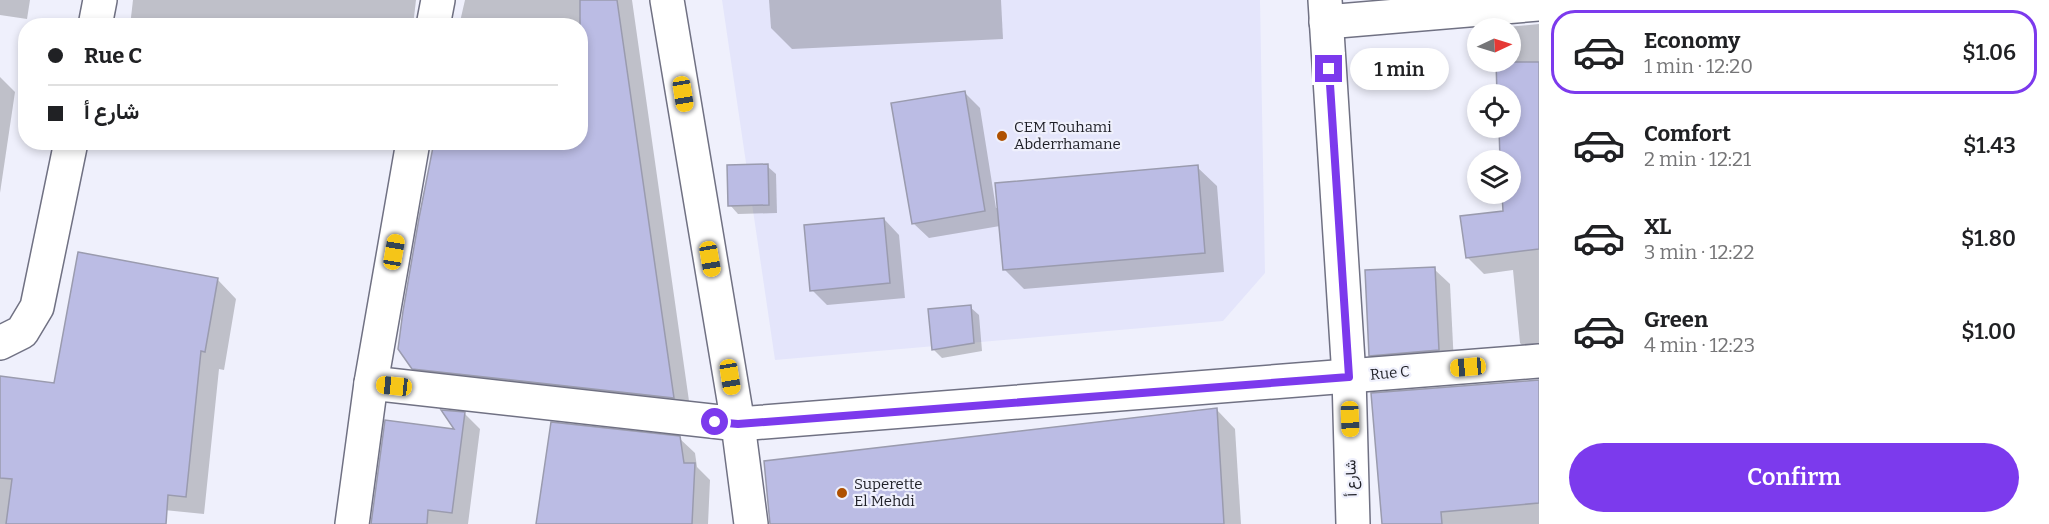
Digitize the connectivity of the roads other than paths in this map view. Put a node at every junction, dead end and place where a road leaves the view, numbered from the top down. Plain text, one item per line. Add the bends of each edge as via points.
1 (100, 0) edge
2 (438, 0) edge
3 (667, 0) edge
4 (1539, 4) edge
5 (1326, 11) edge
6 (97, 18) edge
7 (435, 18) edge
8 (69, 150) edge
9 (412, 150) edge
10 (0, 343) edge
11 (1539, 361) edge
12 (1349, 377) junction
13 (371, 383) junction
14 (738, 424) junction
15 (1342, 488) junction
16 (352, 524) edge
17 (751, 524) edge
18 (1339, 524) edge
19 (1344, 524) edge
20 (1353, 524) edge

1 - 6 street
2 - 7 street
3 - 14 street
4 - 5 street
5 - 12 street, شارع أ
8 - 10 street via 38,307 22,332
9 - 13 street
11 - 12 street, Rue C
12 - 14 street, Rue C
12 - 15 street
12 - 20 street, شارع أ
13 - 14 street, Rue C
13 - 16 street
14 - 17 street
15 - 18 street
15 - 19 street, شارع أ

